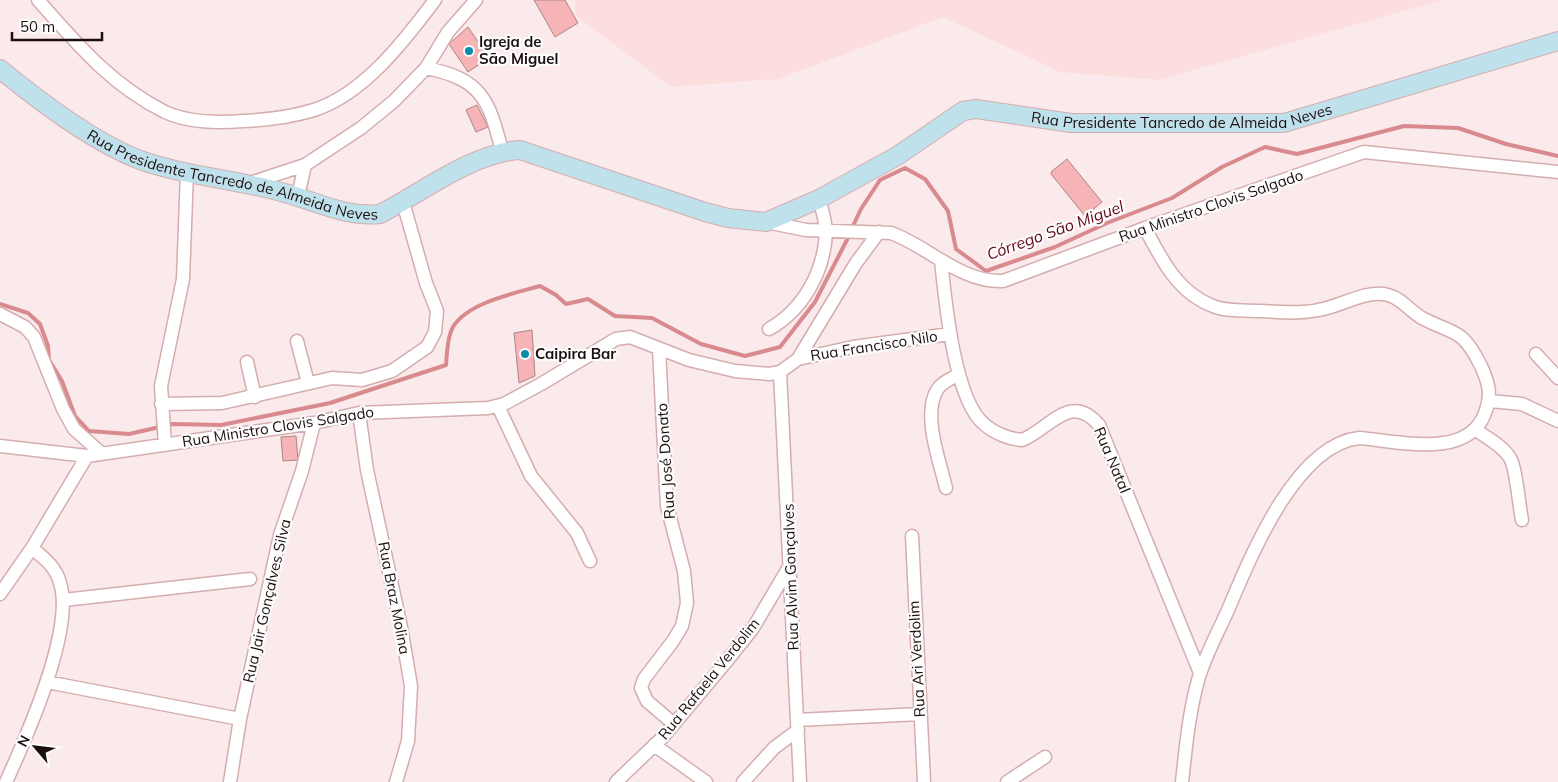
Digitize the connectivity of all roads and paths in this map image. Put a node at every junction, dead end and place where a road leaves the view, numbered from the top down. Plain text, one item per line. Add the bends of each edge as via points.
1 (38, 0) edge
2 (435, 0) edge
3 (476, 0) edge
4 (1558, 41) edge
5 (426, 68) junction
6 (0, 69) edge
7 (502, 151) junction
8 (305, 165) junction
9 (187, 172) junction
10 (1558, 172) edge
11 (250, 183) junction
12 (298, 196) junction
13 (819, 198) junction
14 (403, 202) junction
15 (766, 222) junction
16 (1145, 228) junction
17 (830, 231) junction
18 (874, 232) junction
19 (941, 260) junction
20 (0, 314) edge
21 (769, 329) dead end
22 (950, 334) junction
23 (297, 341) dead end
24 (660, 349) junction
25 (1536, 354) dead end
26 (798, 359) junction
27 (247, 362) dead end
28 (780, 372) junction
29 (959, 374) junction
30 (1558, 378) edge
31 (308, 383) junction
32 (255, 397) junction
33 (1490, 401) junction
34 (498, 406) junction
35 (161, 408) junction
36 (359, 413) junction
37 (1558, 421) edge
38 (314, 423) junction
39 (1476, 430) junction
40 (164, 441) junction
41 (0, 446) edge
42 (101, 453) junction
43 (87, 456) junction
44 (946, 488) dead end
45 (1522, 520) dead end
46 (912, 536) dead end
47 (32, 548) junction
48 (590, 561) dead end
49 (789, 567) junction
50 (250, 579) dead end
51 (0, 594) edge
52 (64, 600) junction
53 (1200, 674) junction
54 (47, 682) junction
55 (920, 714) junction
56 (240, 719) junction
57 (674, 724) junction
58 (798, 725) junction
59 (654, 745) junction
60 (1045, 757) dead end
61 (6, 782) edge
62 (230, 782) edge
63 (396, 782) edge
64 (616, 782) edge
65 (706, 782) edge
66 (743, 782) edge
67 (800, 782) edge
68 (924, 782) edge
69 (1007, 782) edge
70 (1182, 782) edge

1 - 2 street via 89,58 132,92 167,113 212,124 268,120 315,110 359,86 404,41
3 - 5 street via 448,32
4 - 13 main road, Rua Presidente Tancredo de Almeida Neves via 1284,123 1071,123 976,109 964,111 897,156
5 - 7 street via 445,72 471,84 485,100 494,119
5 - 8 street via 394,101 361,128
6 - 9 main road, Rua Presidente Tancredo de Almeida Neves via 48,106 117,150
7 - 14 main road, Rua Presidente Tancredo de Almeida Neves via 476,161
7 - 15 main road, Rua Presidente Tancredo de Almeida Neves via 520,150 541,155 728,218
8 - 11 street
8 - 12 street
9 - 11 main road, Rua Presidente Tancredo de Almeida Neves
9 - 35 street via 183,279 161,386
10 - 16 street, Rua Ministro Clovis Salgado via 1364,152
11 - 12 main road, Rua Presidente Tancredo de Almeida Neves
12 - 14 main road, Rua Presidente Tancredo de Almeida Neves via 366,216 380,214
13 - 15 main road, Rua Presidente Tancredo de Almeida Neves
13 - 17 street
14 - 31 street via 437,311 435,332 427,347 392,371 362,380 332,378
15 - 17 street, Rua Presidente Tancredo de Almeida Neves
16 - 19 street, Rua Ministro Clovis Salgado via 1003,280 984,280
16 - 33 street via 1172,276 1196,297 1213,306 1238,310 1301,311 1318,310 1377,294 1395,298 1421,317 1463,337 1483,372
17 - 18 street, Rua Presidente Tancredo de Almeida Neves
17 - 21 street via 808,291 786,320
18 - 19 street, Rua Ministro Clovis Salgado via 902,237
18 - 26 street
19 - 22 street, Rua Natal
20 - 42 street via 25,327 34,338 74,428
22 - 26 street, Rua Francisco Nilo via 854,347
22 - 29 street, Rua Natal
23 - 31 street
24 - 28 street, Rua Ministro Clovis Salgado via 688,360 735,371
24 - 34 street, Rua Ministro Clovis Salgado via 630,337 616,339
24 - 57 street, Rua José Donato via 667,506 684,571 687,603 682,626 674,642 644,679 641,688 647,701
25 - 30 street
26 - 28 street
27 - 32 street
28 - 49 street, Rua Alvim Gonçalves
29 - 44 street via 938,390 931,413
29 - 53 street, Rua Natal via 975,413 984,424 1013,439 1030,437 1069,411 1081,411 1092,416 1099,425
31 - 32 street
32 - 35 street
33 - 37 street via 1522,404
33 - 39 street
34 - 36 street, Rua Ministro Clovis Salgado
34 - 48 street via 532,476 577,534
35 - 40 street
36 - 38 street, Rua Ministro Clovis Salgado
36 - 63 street, Rua Braz Molina via 367,470 411,686 408,741
38 - 40 street, Rua Ministro Clovis Salgado
38 - 56 street, Rua Jair Gonçalves Silva via 280,535
39 - 45 street via 1509,456 1514,465
39 - 53 street via 1466,438 1434,444 1347,439 1318,457 1283,499 1252,554
40 - 42 street, Rua Ministro Clovis Salgado
41 - 43 street, Rua Ministro Clovis Salgado
42 - 43 street, Rua Ministro Clovis Salgado
43 - 47 street
46 - 55 street, Rua Ari Verdolim
47 - 51 street
47 - 52 street via 55,570
49 - 57 street, Rua Rafaela Verdolim via 753,628
49 - 58 street, Rua Alvim Gonçalves
50 - 52 street
52 - 54 street
53 - 70 street via 1188,729
54 - 56 street
54 - 61 street
55 - 58 street
55 - 68 street, Rua Ari Verdolim
56 - 62 street, Rua Jair Gonçalves Silva
57 - 59 street, Rua Rafaela Verdolim
58 - 66 street
58 - 67 street, Rua Alvim Gonçalves
59 - 64 street, Rua Rafaela Verdolim
59 - 65 street
60 - 69 street

